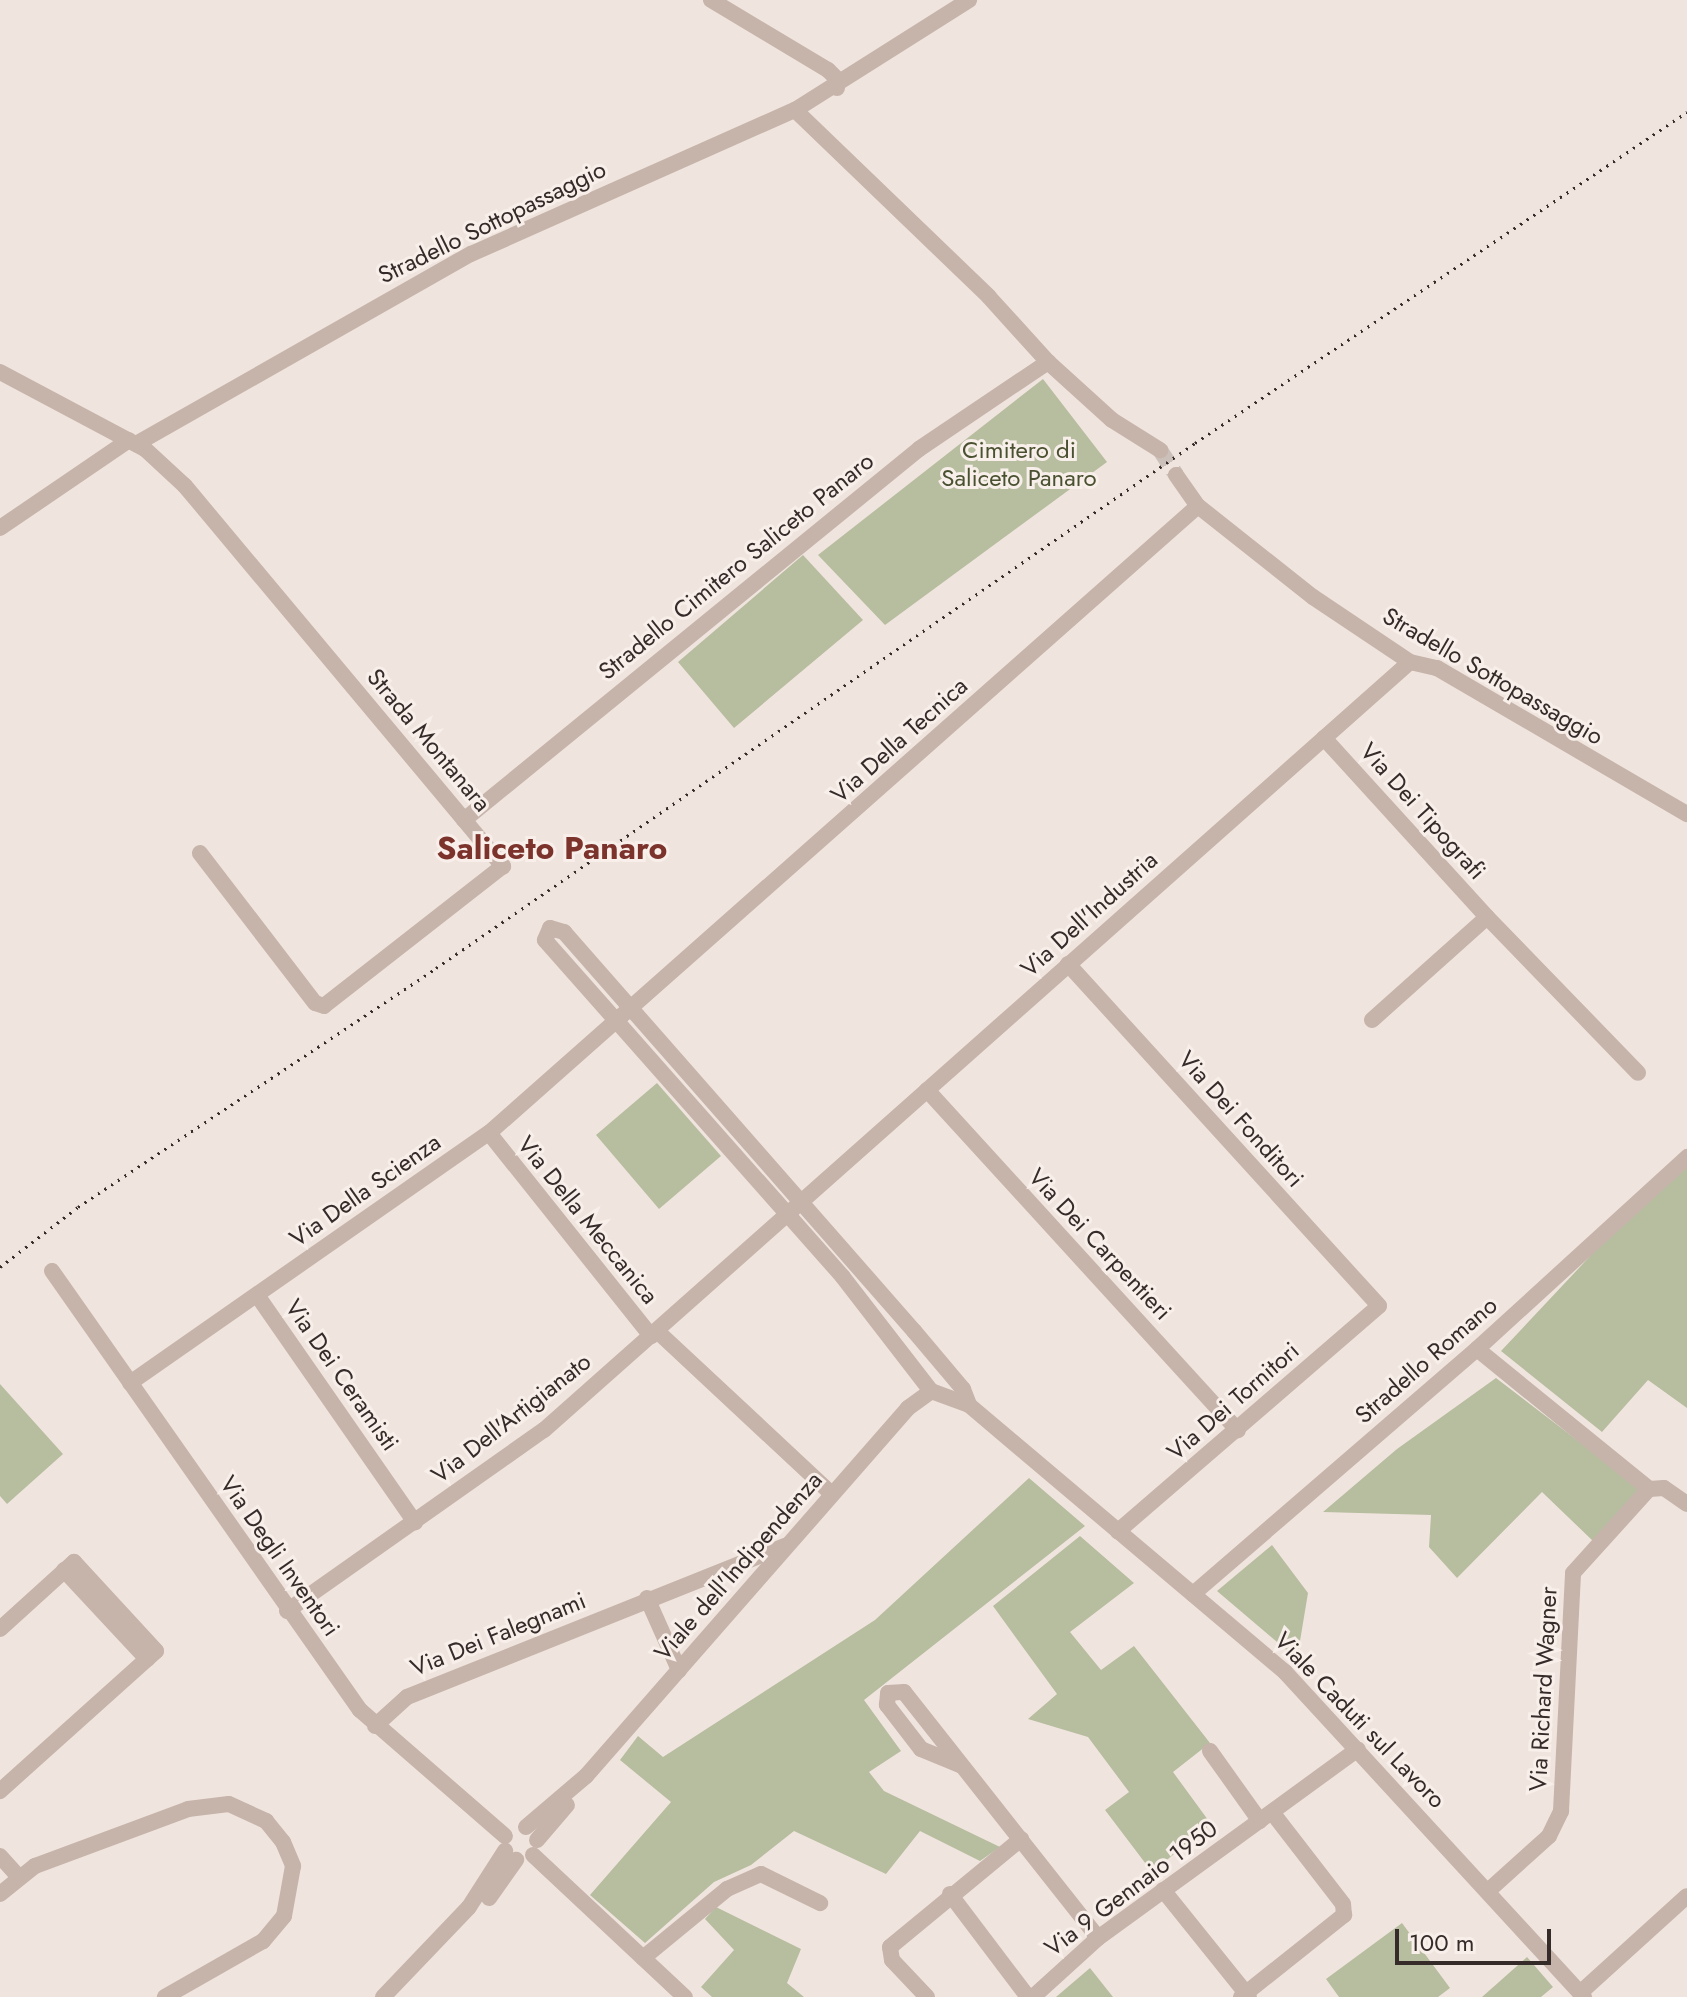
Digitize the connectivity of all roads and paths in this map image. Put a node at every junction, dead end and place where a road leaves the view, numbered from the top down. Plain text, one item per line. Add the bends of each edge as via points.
1 (711, 0) edge
2 (969, 0) edge
3 (837, 88) junction
4 (795, 110) junction
5 (1048, 362) junction
6 (0, 372) edge
7 (133, 442) junction
8 (1160, 450) tunnel mouth
9 (1176, 475) tunnel mouth
10 (1198, 506) junction
11 (0, 528) edge
12 (1410, 662) junction
13 (1324, 738) junction
14 (1687, 814) edge
15 (464, 820) junction
16 (200, 853) dead end
17 (1487, 917) junction
18 (1068, 964) junction
19 (632, 1010) junction
20 (1372, 1020) dead end
21 (619, 1023) junction
22 (1638, 1073) dead end
23 (927, 1090) junction
24 (489, 1133) junction
25 (1687, 1157) edge
26 (801, 1203) junction
27 (788, 1214) junction
28 (52, 1271) dead end
29 (257, 1295) junction
30 (1379, 1306) joint
31 (654, 1334) junction
32 (1477, 1349) junction
33 (130, 1383) junction
34 (931, 1391) junction
35 (969, 1405) junction
36 (1238, 1430) junction
37 (1649, 1489) junction
38 (832, 1494) junction
39 (1687, 1504) edge
40 (415, 1522) junction
41 (1118, 1531) junction
42 (787, 1545) junction
43 (1193, 1594) junction
44 (647, 1598) junction
45 (287, 1611) junction
46 (0, 1629) edge
47 (679, 1670) junction
48 (375, 1726) junction
49 (1358, 1749) junction
50 (1210, 1751) dead end
51 (960, 1765) junction
52 (0, 1791) edge
53 (1266, 1816) junction
54 (1021, 1839) junction
55 (532, 1841) junction
56 (509, 1849) junction
57 (0, 1856) edge
58 (18, 1876) junction
59 (1163, 1890) junction
60 (1488, 1891) junction
61 (0, 1894) edge
62 (950, 1894) junction
63 (1687, 1896) edge
64 (820, 1903) dead end
65 (1098, 1938) junction
66 (643, 1958) junction
67 (1582, 1995) edge
68 (1245, 1996) edge
69 (165, 1997) edge
70 (385, 1997) edge
71 (685, 1997) edge
72 (927, 1997) edge
73 (1031, 1997) edge

1 - 3 street via 828,70 837,79
2 - 3 street, Stradello Sottopassaggio
3 - 4 street, Stradello Sottopassaggio
4 - 5 street via 989,297
4 - 7 street, Stradello Sottopassaggio via 471,254
5 - 8 street via 1112,420
5 - 15 street, Stradello Cimitero Saliceto Panaro via 919,449
6 - 7 street, Strada Montanara
7 - 11 street, Stradello Sottopassaggio
7 - 15 street, Strada Montanara via 185,486
9 - 10 street, Stradello Sottopassaggio
10 - 12 street, Stradello Sottopassaggio via 1313,597
10 - 19 street, Via Della Tecnica
12 - 13 street, Via Dell'Industria
12 - 14 street, Stradello Sottopassaggio via 1437,668
13 - 17 street, Via Dei Tipografi
13 - 18 street, Via Dell'Industria
15 - 16 street, Strada Montanara via 503,866 324,1006 315,1003
17 - 20 street, Via Dei Tipografi
17 - 22 street, Via Dei Tipografi
18 - 23 street, Via Dell'Industria
18 - 30 street, Via Dei Fonditori
19 - 21 street
19 - 21 street, Viale Caduti sul Lavoro via 564,932 550,928 544,933
19 - 26 street, Viale Caduti sul Lavoro
21 - 24 street, Via Della Scienza
21 - 27 street, Viale Caduti sul Lavoro
23 - 26 street, Via Dell'Industria
23 - 36 street, Via Dei Carpentieri
24 - 29 street, Via Della Scienza
24 - 31 street, Via Della Meccanica
25 - 32 street, Stradello Romano
26 - 27 street
26 - 35 street, Viale Caduti sul Lavoro via 934,1354
27 - 31 street, Via Dell'Artigianato
27 - 34 street, Viale Caduti sul Lavoro
28 - 33 street, Via Degli Inventori
29 - 33 street, Via Della Scienza
29 - 40 street, Via Dei Ceramisti
30 - 36 street, Via Dei Tornitori
31 - 38 street, Via Della Meccanica
31 - 40 street, Via Dell'Artigianato via 544,1430
32 - 37 street
32 - 43 street, Stradello Romano
33 - 45 street, Via Degli Inventori
34 - 35 street, Viale Caduti sul Lavoro
34 - 38 street, Viale dell'Indipendenza via 908,1408
35 - 41 street, Viale Caduti sul Lavoro
36 - 41 street, Via Dei Tornitori
37 - 39 street via 1664,1488
37 - 60 street, Via Richard Wagner via 1573,1573 1559,1818 1543,1843
38 - 42 street, Viale dell'Indipendenza
40 - 45 street, Via Dell'Artigianato
41 - 43 street, Viale Caduti sul Lavoro
42 - 44 street, Via Dei Falegnami
42 - 47 street, Viale dell'Indipendenza
43 - 49 street, Viale Caduti sul Lavoro via 1285,1672
44 - 47 street
44 - 48 street, Via Dei Falegnami via 407,1697
45 - 48 street, Via Degli Inventori
46 - 52 street via 69,1566 152,1655
47 - 55 street, Viale dell'Indipendenza
48 - 56 street, Via Degli Inventori
49 - 53 street, Via 9 Gennaio 1950
49 - 60 street, Viale Caduti sul Lavoro
50 - 53 street
51 - 51 street via 904,1692 888,1693 887,1705 921,1749
51 - 54 street
53 - 59 street, Via 9 Gennaio 1950
53 - 68 street via 1345,1910 1340,1921
54 - 62 street
54 - 65 street
55 - 56 street
55 - 56 street via 512,1829
55 - 66 street
56 - 70 street via 464,1928
57 - 58 street
58 - 61 street
58 - 69 street via 205,1805 237,1806 266,1821 293,1866 284,1916 263,1941
59 - 65 street, Via 9 Gennaio 1950
59 - 68 street
60 - 67 street, Viale Caduti sul Lavoro
62 - 72 street via 889,1952
62 - 73 street
63 - 67 street
64 - 66 street via 761,1874 727,1889
65 - 73 street, Via 9 Gennaio 1950
66 - 71 street

